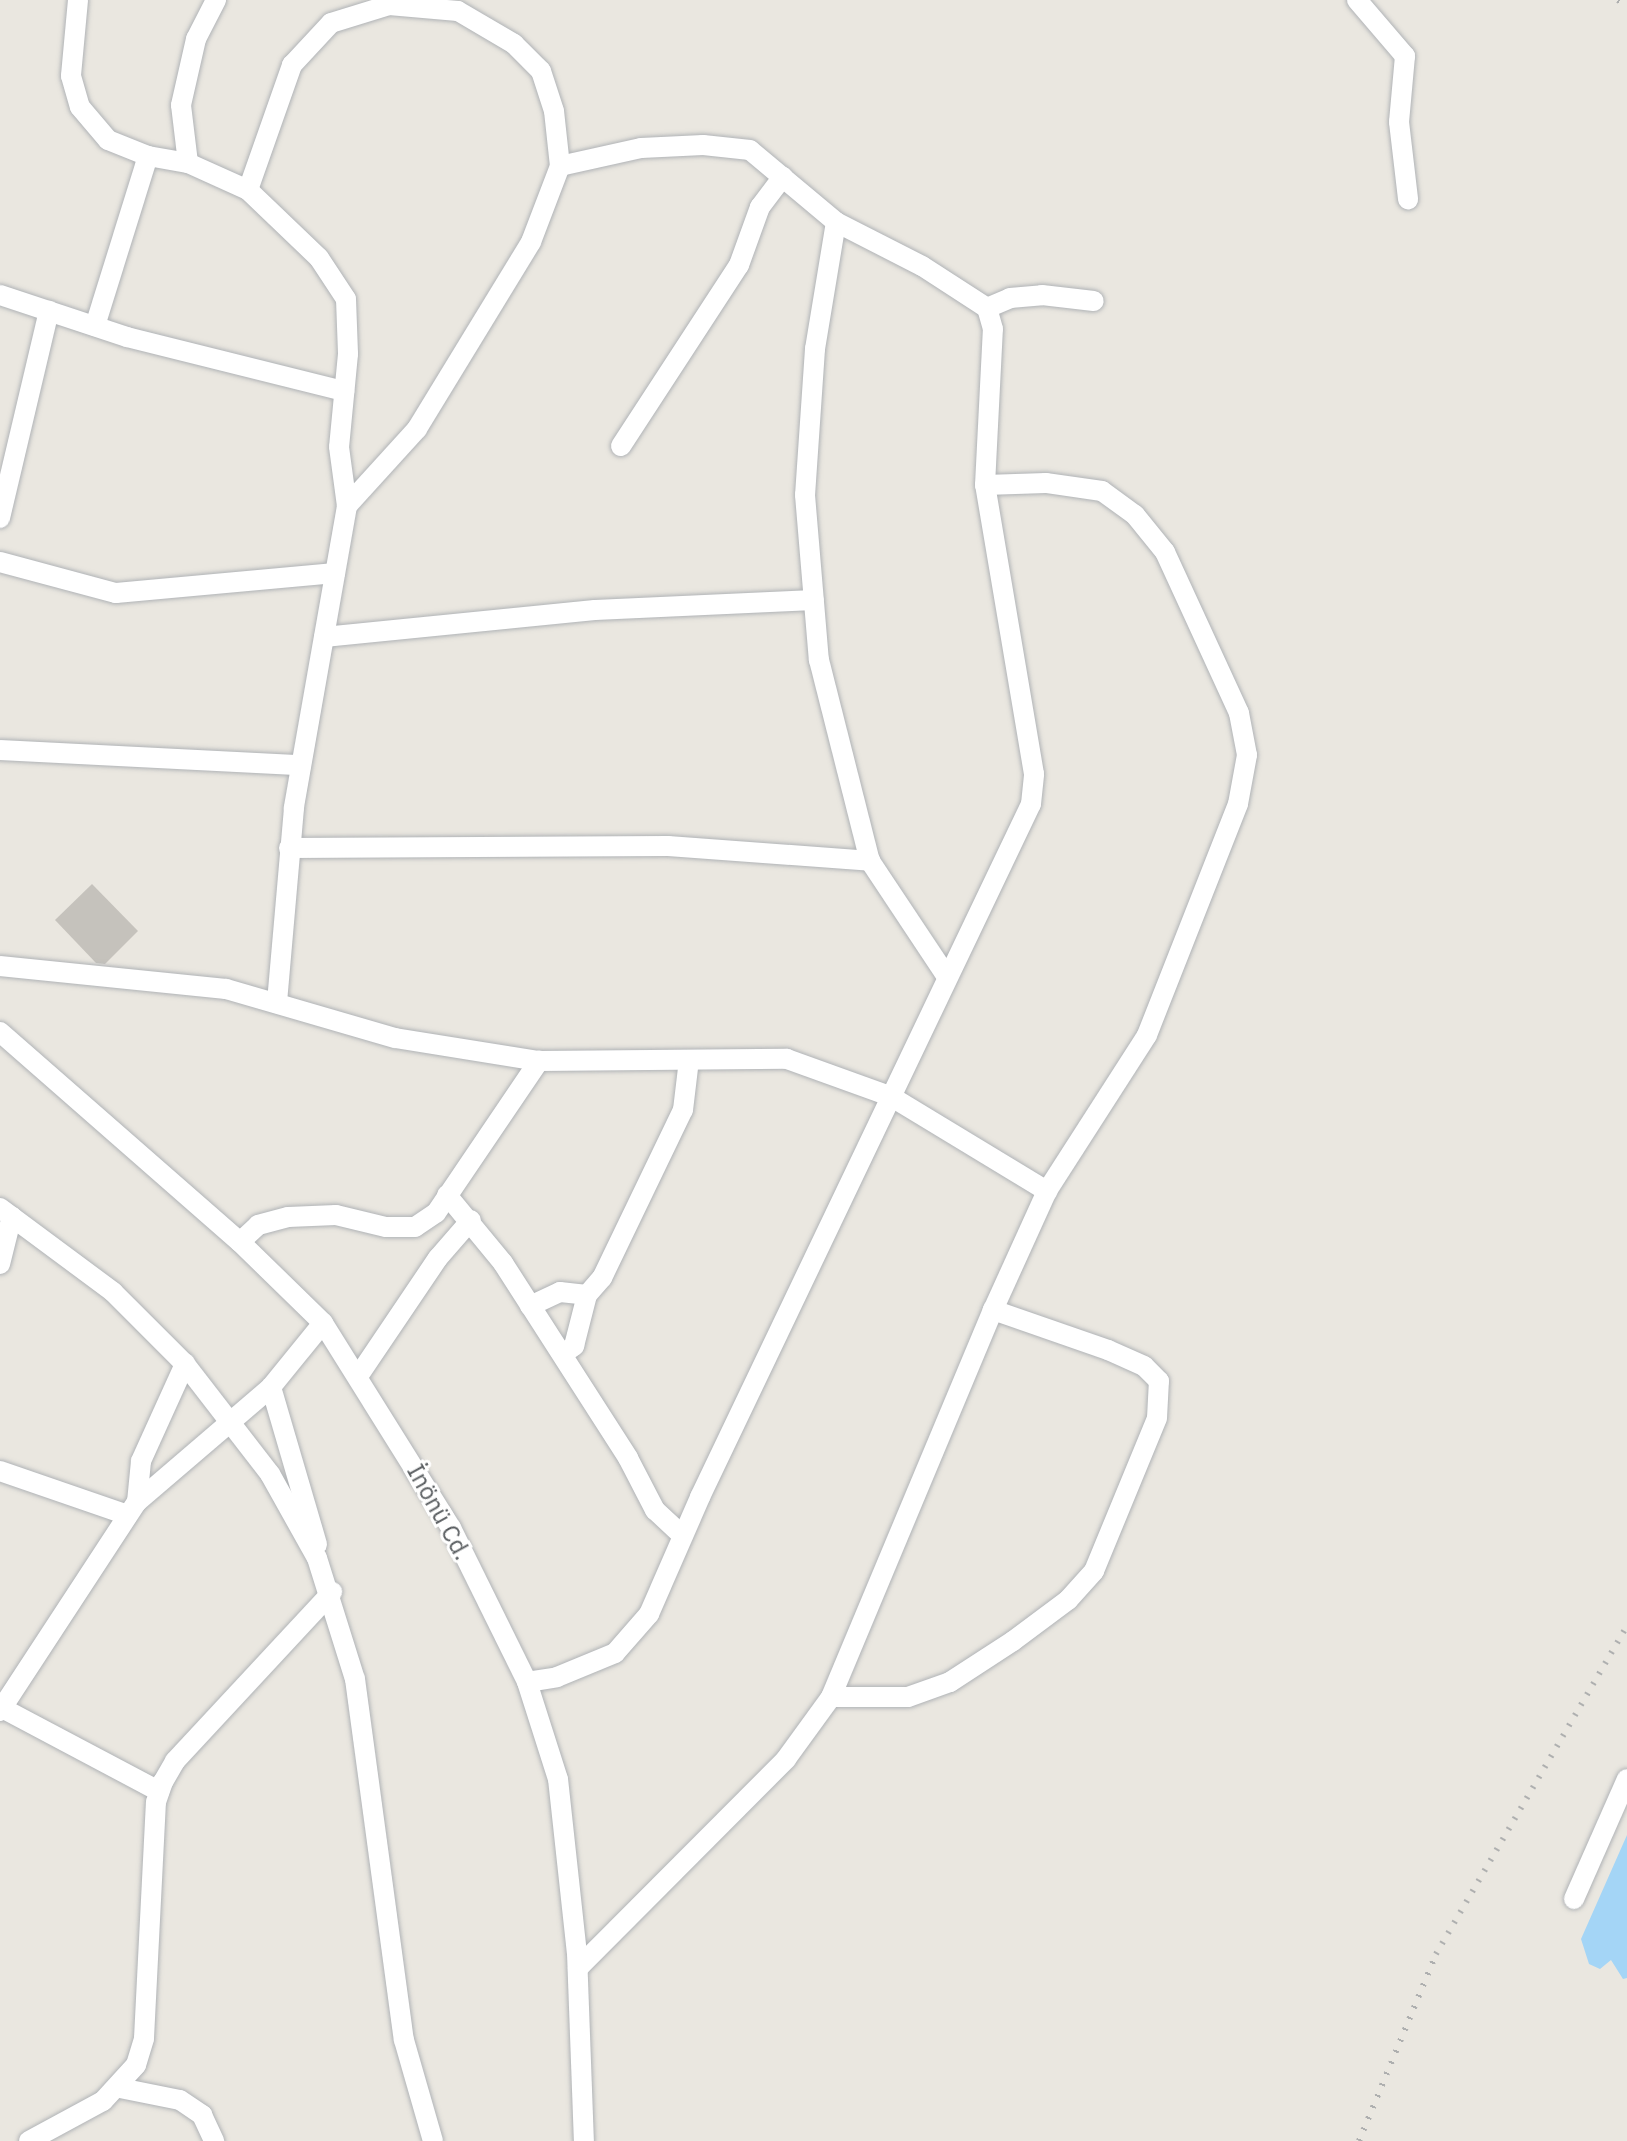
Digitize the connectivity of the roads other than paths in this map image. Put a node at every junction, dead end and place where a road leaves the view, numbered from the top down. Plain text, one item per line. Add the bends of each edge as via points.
1 (78, 0) edge
2 (216, 0) edge
3 (1357, 0) edge
4 (148, 156) junction
5 (188, 163) junction
6 (560, 166) junction
7 (783, 177) junction
8 (248, 190) junction
9 (1408, 199) dead end
10 (836, 222) junction
11 (0, 295) edge
12 (1094, 301) dead end
13 (987, 308) junction
14 (49, 311) junction
15 (95, 326) junction
16 (344, 391) junction
17 (621, 446) dead end
18 (985, 485) junction
19 (347, 506) junction
20 (0, 518) edge
21 (0, 562) edge
22 (335, 573) junction
23 (814, 600) junction
24 (324, 637) junction
25 (0, 750) edge
26 (301, 765) junction
27 (289, 848) junction
28 (870, 861) junction
29 (0, 966) edge
30 (947, 977) junction
31 (277, 1003) junction
32 (0, 1032) edge
33 (689, 1060) junction
34 (539, 1061) junction
35 (890, 1096) junction
36 (1047, 1191) junction
37 (447, 1195) junction
38 (6, 1212) edge
39 (471, 1220) junction
40 (240, 1242) junction
41 (0, 1264) edge
42 (587, 1295) junction
43 (530, 1306) junction
44 (993, 1310) junction
45 (323, 1323) junction
46 (563, 1354) junction
47 (185, 1364) junction
48 (359, 1375) junction
49 (271, 1387) junction
50 (232, 1420) junction
51 (287, 1437) junction
52 (255, 1453) junction
53 (0, 1471) edge
54 (132, 1508) junction
55 (683, 1536) junction
56 (317, 1558) junction
57 (332, 1592) junction
58 (527, 1682) junction
59 (831, 1697) junction
60 (1, 1709) edge
61 (1627, 1779) edge
62 (159, 1791) junction
63 (1574, 1899) dead end
64 (578, 1968) junction
65 (120, 2088) junction
66 (29, 2141) edge
67 (214, 2141) edge
68 (433, 2141) edge
69 (584, 2141) edge

1 - 4 street via 71,76 80,107 108,140
2 - 5 street via 196,39 181,105
3 - 9 street via 1405,56 1399,122
4 - 5 street
4 - 15 street
5 - 8 street
6 - 7 street via 641,148 703,145 750,150
6 - 8 street via 554,111 541,71 514,44 458,11 389,5 331,23 292,65
6 - 19 street via 531,242 417,429
7 - 10 street
7 - 17 street via 760,207 739,265
8 - 16 street via 319,258 346,299
10 - 13 street via 922,266
10 - 23 street via 815,349 806,480
11 - 14 street
12 - 13 street via 1042,295 1010,298
13 - 18 street via 993,329
14 - 15 street
14 - 20 street
15 - 16 street
16 - 19 street via 339,447
18 - 30 street via 1034,774 1031,804
18 - 36 street via 1046,483 1102,491 1135,515 1165,552 1190,605 1239,713 1247,755 1218,864 1147,1035
19 - 22 street
21 - 22 street via 116,593
22 - 24 street
23 - 24 street via 595,610
23 - 28 street via 819,660
24 - 26 street
25 - 26 street
26 - 27 street
27 - 28 street via 668,846
27 - 31 street
28 - 30 street
29 - 31 street via 226,989
30 - 35 street
31 - 34 street via 395,1038
32 - 40 street, İnönü Cd.
33 - 34 street
33 - 35 street via 787,1059
33 - 42 street via 683,1110 602,1278
34 - 37 street
35 - 36 street
35 - 55 street
36 - 44 street
37 - 39 street
37 - 40 street via 436,1213 415,1227 386,1227 336,1215 288,1217 258,1225
38 - 41 street
38 - 47 street via 113,1292
39 - 43 street
39 - 48 street via 438,1258
40 - 45 street, İnönü Cd.
42 - 43 street via 560,1292
42 - 46 street via 574,1346
43 - 46 street
44 - 59 street
44 - 59 street via 1108,1350 1144,1366 1159,1381 1157,1418 1094,1571 1068,1600 950,1682 908,1697
45 - 48 street, İnönü Cd.
45 - 49 street
46 - 55 street via 655,1510
47 - 50 street
47 - 54 street via 141,1461
48 - 58 street, İnönü Cd. via 451,1528
49 - 50 street
49 - 51 street
50 - 52 street
50 - 54 street
51 - 52 street
51 - 56 street via 315,1527
52 - 56 street
53 - 54 street
54 - 60 street
55 - 58 street via 649,1614 615,1653 557,1677
56 - 57 street
57 - 62 street via 175,1761
57 - 68 street via 361,1713 404,2040
58 - 64 street, İnönü Cd. via 558,1779
59 - 64 street via 786,1759
60 - 62 street
61 - 63 street
62 - 65 street via 144,2038 136,2065
64 - 69 street, İnönü Cd.
65 - 66 street via 68,2123
65 - 67 street via 180,2100 202,2115

